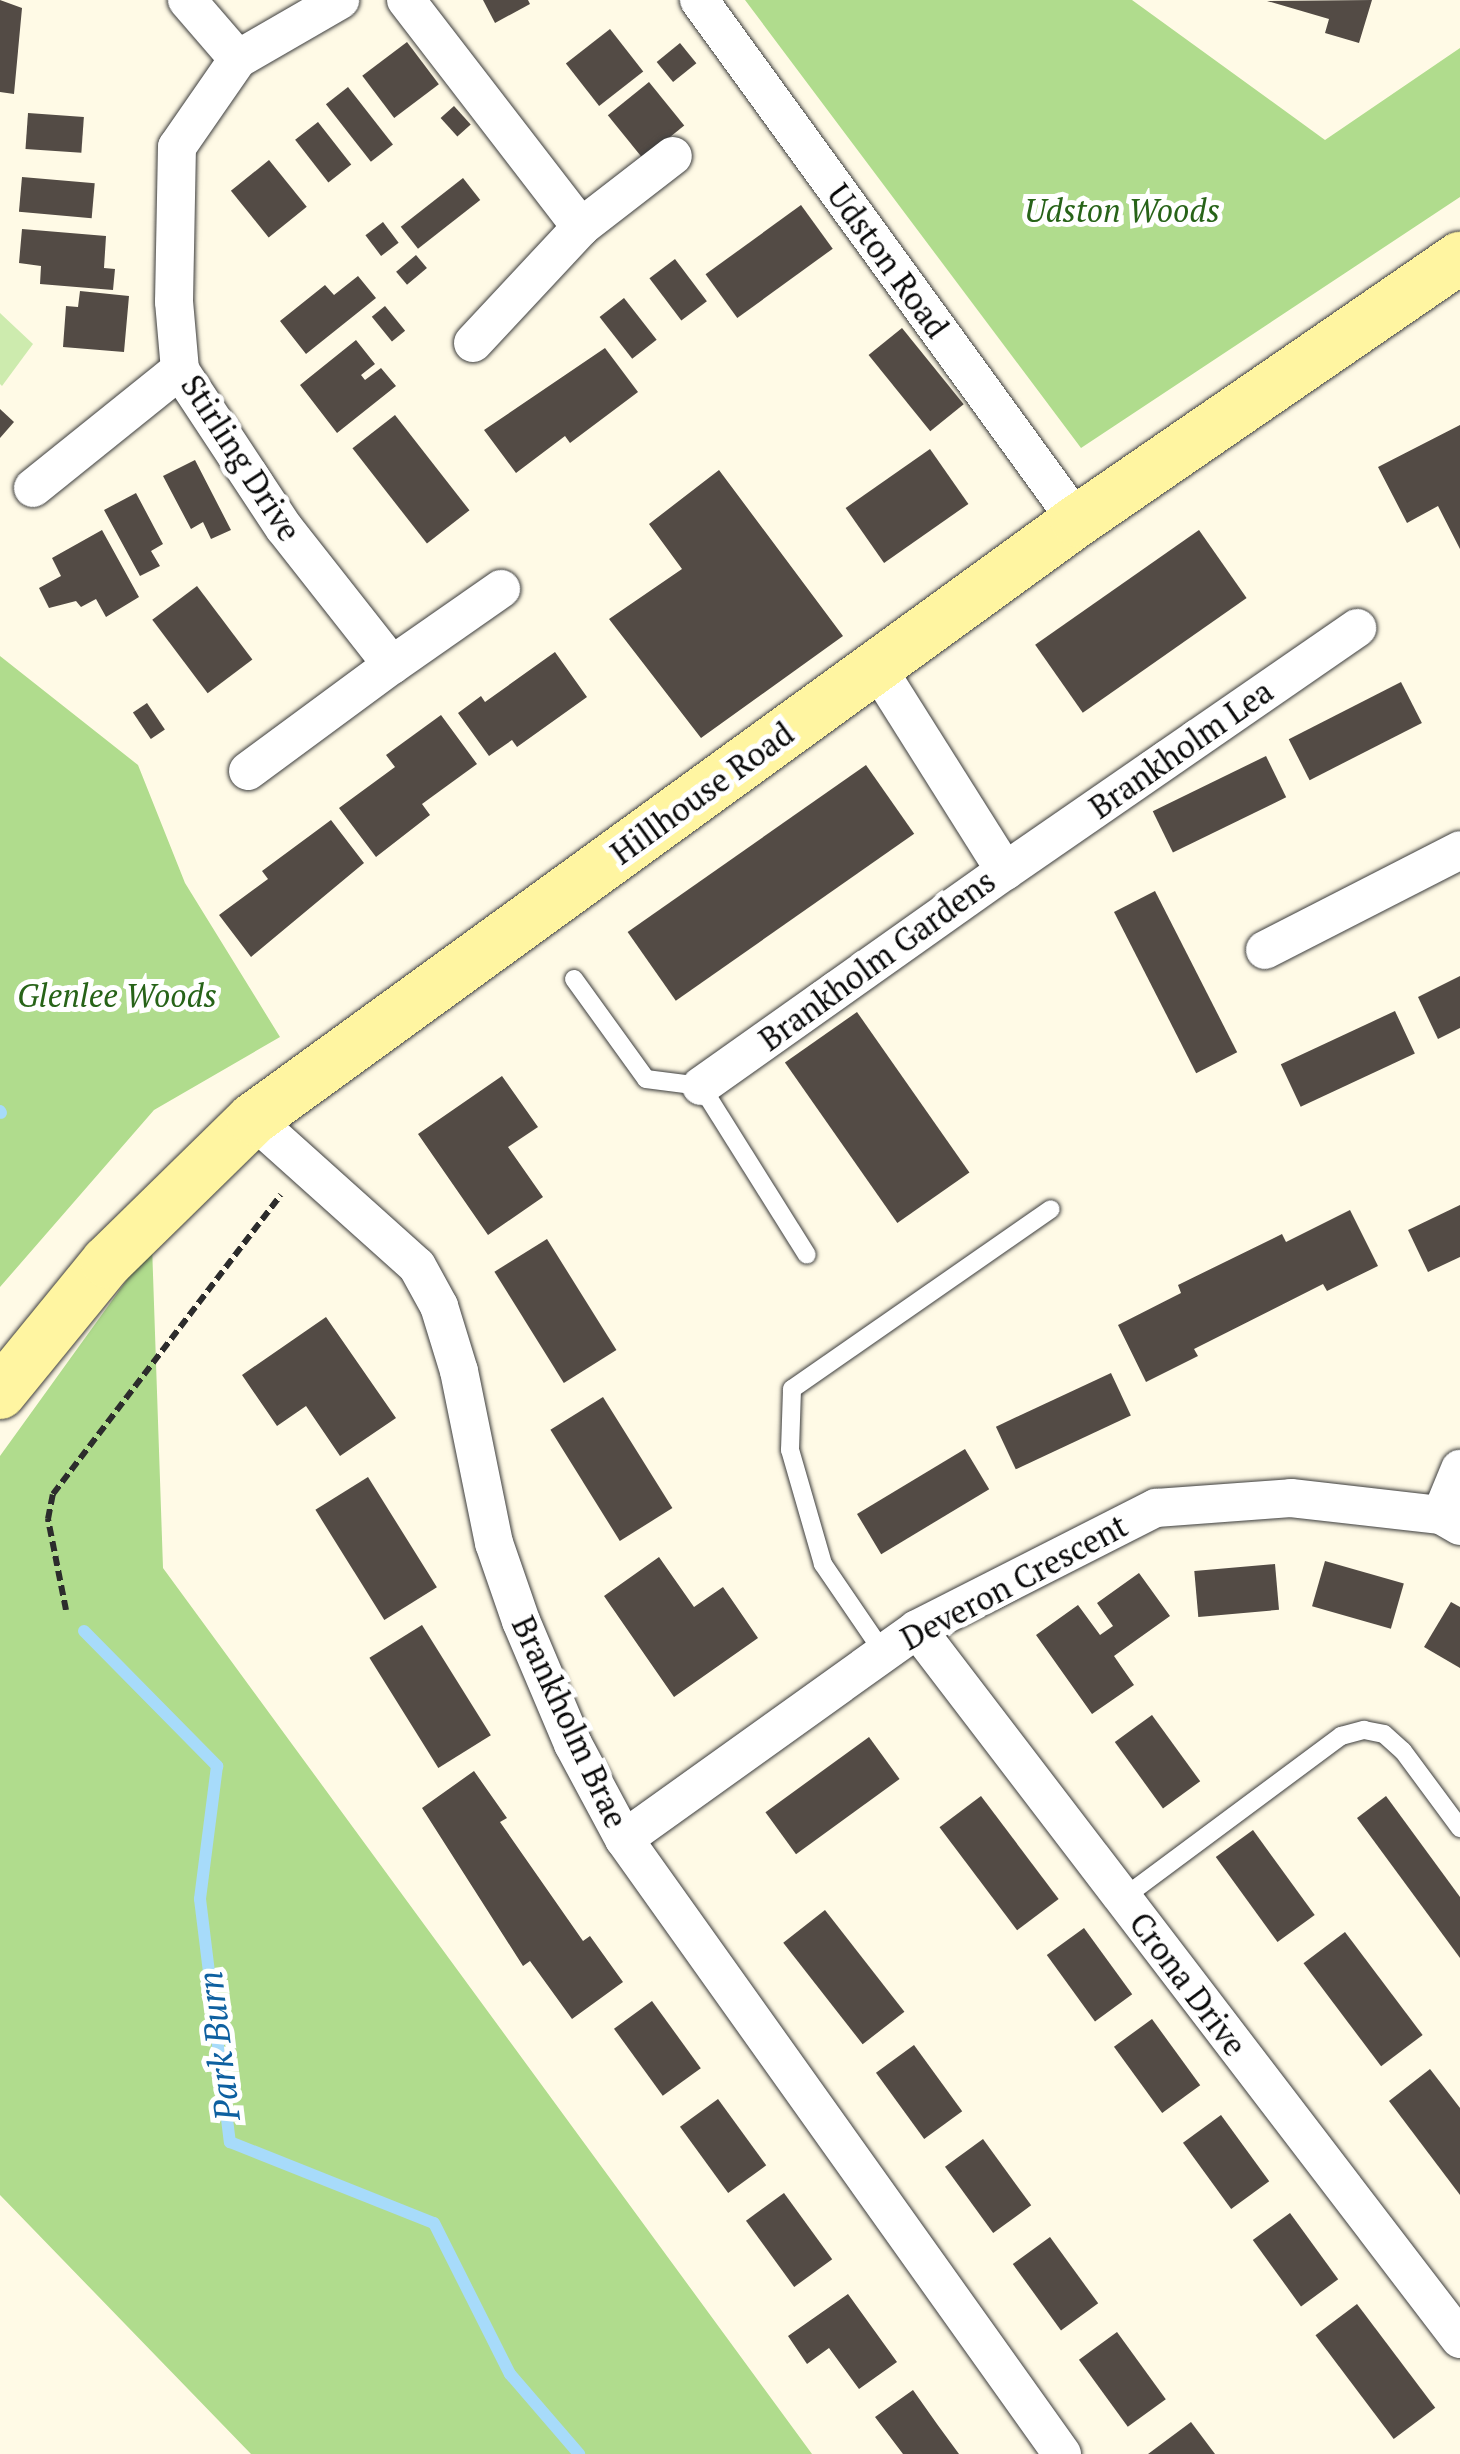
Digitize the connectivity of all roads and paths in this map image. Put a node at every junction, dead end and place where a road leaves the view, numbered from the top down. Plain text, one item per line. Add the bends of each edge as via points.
1 (187, 0) edge
2 (340, 0) edge
3 (406, 0) edge
4 (699, 0) edge
5 (238, 59) junction
6 (673, 156) dead end
7 (581, 227) junction
8 (1456, 271) edge
9 (473, 343) dead end
10 (180, 370) junction
11 (33, 488) dead end
12 (1078, 522) junction
13 (501, 589) dead end
14 (1357, 628) dead end
15 (392, 665) junction
16 (876, 666) junction
17 (248, 772) dead end
18 (1460, 850) edge
19 (1005, 871) junction
20 (1266, 950) dead end
21 (574, 979) dead end
22 (702, 1086) junction
23 (253, 1119) junction
24 (306, 1162) junction
25 (1051, 1210) dead end
26 (807, 1255) dead end
27 (0, 1394) edge
28 (1460, 1470) edge
29 (1450, 1521) edge
30 (66, 1610) dead end
31 (916, 1628) junction
32 (883, 1652) junction
33 (1460, 1828) edge
34 (624, 1839) junction
35 (1122, 1898) junction
36 (1460, 2340) edge
37 (1062, 2454) edge

1 - 5 street
2 - 5 street, Stirling Drive
3 - 7 street
4 - 12 street, Udston Road
5 - 10 street, Stirling Drive via 176,147
6 - 7 street
7 - 9 street
8 - 12 street, Hillhouse Road
10 - 11 street
10 - 15 street, Stirling Drive via 284,528
12 - 16 street, Hillhouse Road
13 - 15 street
14 - 19 street, Brankholm Lea
15 - 17 street
16 - 19 street, Brankholm Gardens
16 - 23 street, Hillhouse Road
18 - 20 street
19 - 22 street, Brankholm Gardens
21 - 22 lane via 646,1079
22 - 26 lane
23 - 24 street, Brankholm Brae
23 - 27 street, Hillhouse Road via 107,1262
24 - 30 path via 53,1494 48,1519
24 - 34 street, Brankholm Brae via 416,1266 439,1306 494,1543 573,1744
25 - 32 lane via 792,1389 790,1450 822,1564
28 - 29 street
29 - 31 street, Deveron Crescent via 1291,1498 1156,1508
31 - 32 street, Deveron Crescent
31 - 35 street, Crona Drive
32 - 34 street, Deveron Crescent
33 - 35 lane via 1404,1751 1384,1734 1364,1730 1341,1736
34 - 37 street, Brankholm Brae
35 - 36 street, Crona Drive

